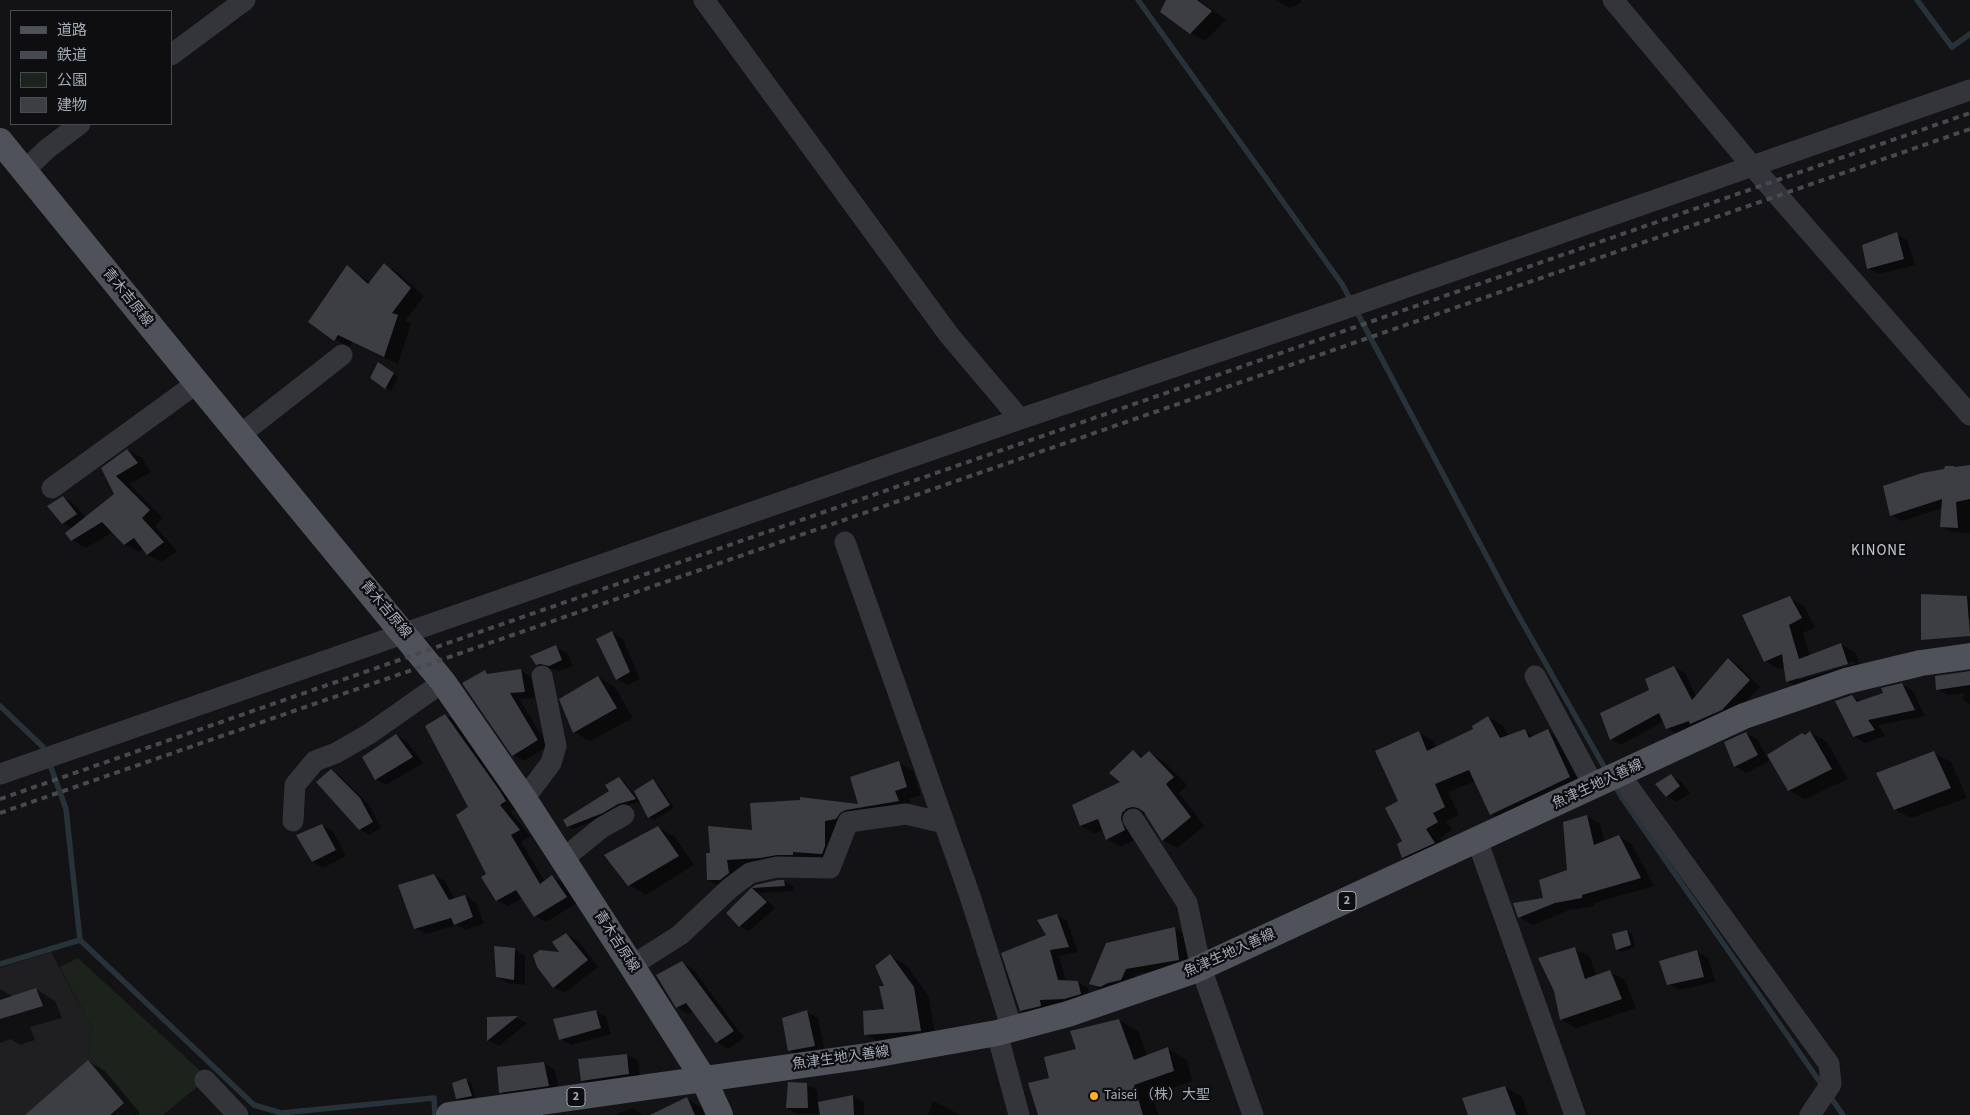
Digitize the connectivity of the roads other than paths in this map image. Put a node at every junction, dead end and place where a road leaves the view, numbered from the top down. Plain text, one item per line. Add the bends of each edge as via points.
1 (245, 0) edge
2 (704, 0) edge
3 (1613, 0) edge
4 (172, 54) edge
5 (1970, 90) edge
6 (79, 125) edge
7 (0, 141) edge
8 (1753, 167) junction
9 (24, 171) junction
10 (342, 355) dead end
11 (197, 384) junction
12 (1970, 415) edge
13 (1020, 419) junction
14 (240, 435) junction
15 (52, 488) dead end
16 (845, 542) dead end
17 (404, 633) junction
18 (1970, 656) edge
19 (542, 676) dead end
20 (1535, 676) dead end
21 (443, 682) junction
22 (0, 774) edge
23 (1620, 774) junction
24 (1594, 786) junction
25 (524, 799) junction
26 (624, 815) dead end
27 (1132, 819) dead end
28 (293, 821) dead end
29 (944, 823) junction
30 (1477, 840) junction
31 (563, 859) junction
32 (632, 966) junction
33 (1201, 968) junction
34 (1004, 1031) junction
35 (703, 1078) junction
36 (205, 1080) dead end
37 (497, 1112) edge
38 (238, 1115) edge
39 (449, 1115) edge
40 (720, 1115) edge
41 (1019, 1115) edge
42 (1253, 1115) edge
43 (1575, 1115) edge
44 (1810, 1115) edge

1 - 4 street
2 - 13 street via 949,335
3 - 8 street
5 - 8 street
6 - 9 street
7 - 9 main road, 青木吉原線
8 - 12 street
8 - 13 street
9 - 11 main road, 青木吉原線
10 - 14 street
11 - 14 main road, 青木吉原線
11 - 15 street
13 - 17 street
14 - 17 main road, 青木吉原線
16 - 29 street
17 - 21 main road, 青木吉原線
17 - 22 street
18 - 23 main road, 魚津生地入善線 / 2 via 1865,676 1793,698 1744,716
19 - 25 street via 556,746 551,763
20 - 24 street
21 - 25 main road, 青木吉原線
21 - 28 street via 370,734 315,761 295,786
23 - 24 main road, 魚津生地入善線 / 2
23 - 44 street via 1829,1064 1831,1084
24 - 30 main road, 魚津生地入善線 / 2
25 - 31 main road, 青木吉原線
26 - 31 street via 601,828
27 - 33 street via 1187,903
29 - 32 street via 906,814 848,822 830,868 777,867 750,873 680,936
29 - 34 street via 970,896
30 - 33 main road, 魚津生地入善線 / 2
30 - 43 street
31 - 32 main road, 青木吉原線
32 - 35 main road, 青木吉原線
33 - 34 main road, 魚津生地入善線 / 2 via 1068,1014
33 - 42 street
34 - 35 main road, 魚津生地入善線 / 2 via 868,1056
34 - 41 street
35 - 37 main road, 魚津生地入善線 / 2
35 - 40 main road, 青木吉原線
36 - 38 street
37 - 39 main road, 魚津生地入善線 / 2

